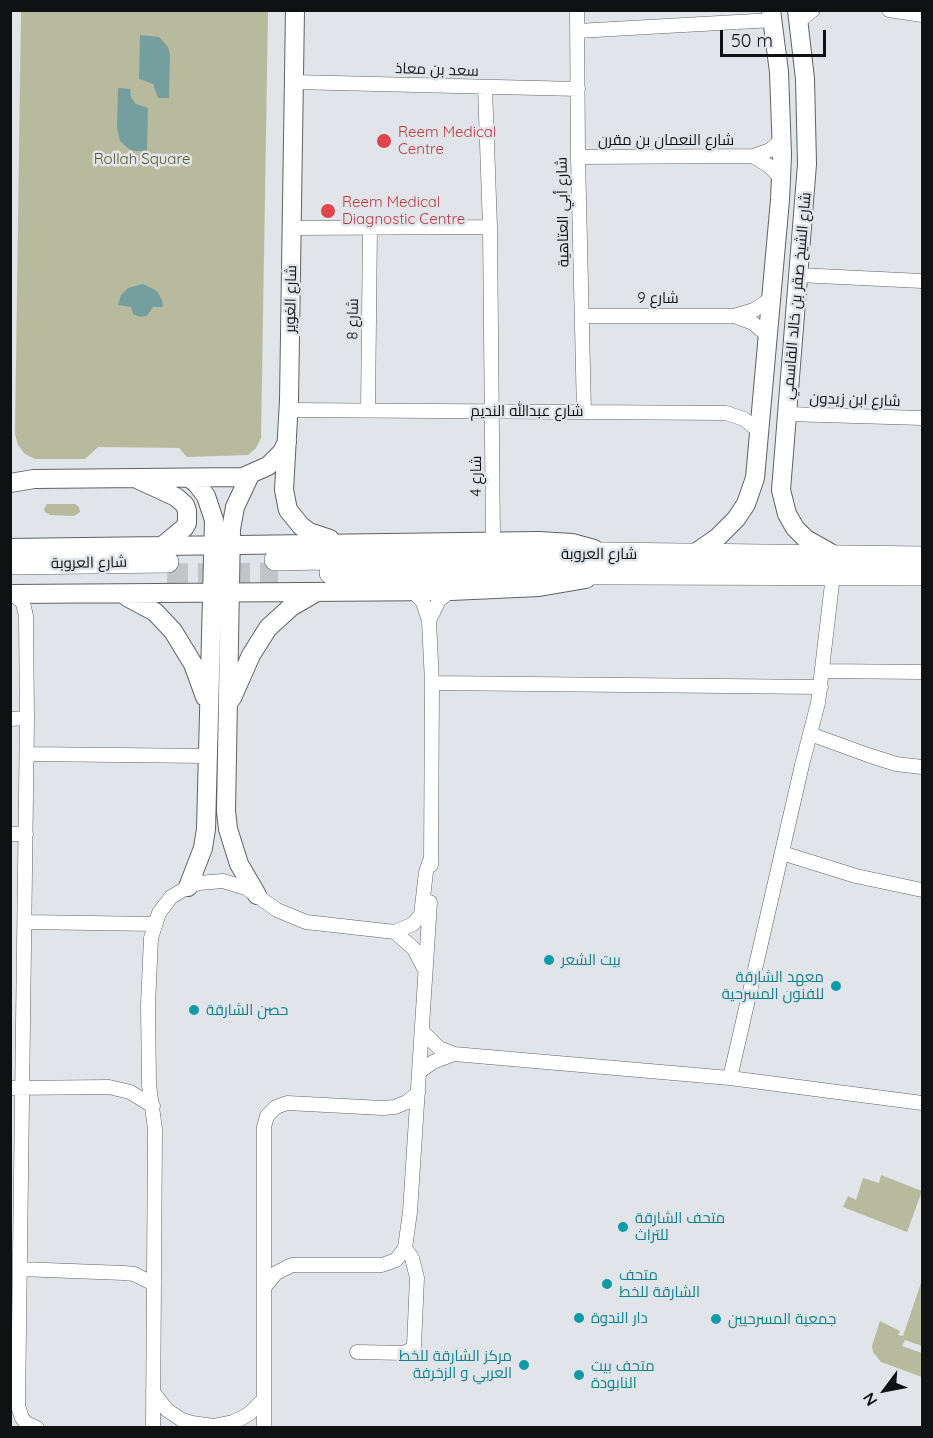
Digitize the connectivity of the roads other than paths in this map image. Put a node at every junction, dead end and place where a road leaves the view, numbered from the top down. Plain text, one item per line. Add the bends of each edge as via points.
1 (577, 10) edge
2 (889, 10) edge
3 (802, 14) edge
4 (922, 15) edge
5 (290, 16) edge
6 (772, 16) edge
7 (577, 31) junction
8 (294, 82) junction
9 (485, 87) junction
10 (578, 89) junction
11 (782, 140) junction
12 (753, 156) junction
13 (578, 157) junction
14 (781, 178) junction
15 (490, 227) junction
16 (292, 228) junction
17 (370, 228) junction
18 (798, 275) junction
19 (922, 280) edge
20 (771, 299) junction
21 (582, 315) junction
22 (734, 316) junction
23 (768, 336) junction
24 (763, 383) junction
25 (289, 410) junction
26 (368, 410) junction
27 (493, 411) junction
28 (584, 412) junction
29 (787, 414) junction
30 (922, 418) edge
31 (759, 431) junction
32 (287, 442) junction
33 (10, 469) edge
34 (250, 476) junction
35 (135, 478) junction
36 (189, 478) junction
37 (34, 479) junction
38 (10, 483) edge
39 (493, 542) junction
40 (353, 544) junction
41 (213, 546) junction
42 (231, 546) junction
43 (10, 548) edge
44 (694, 554) junction
45 (922, 557) edge
46 (166, 561) junction
47 (605, 563) junction
48 (10, 564) edge
49 (835, 565) junction
50 (277, 566) tunnel mouth
51 (922, 575) edge
52 (11, 589) edge
53 (413, 591) junction
54 (451, 591) junction
55 (318, 592) junction
56 (212, 593) junction
57 (231, 593) junction
58 (121, 595) junction
59 (429, 621) junction
60 (822, 671) junction
61 (922, 672) edge
62 (432, 683) junction
63 (821, 687) junction
64 (208, 707) junction
65 (228, 708) junction
66 (10, 718) edge
67 (27, 718) junction
68 (810, 734) junction
69 (27, 754) junction
70 (207, 756) junction
71 (922, 768) edge
72 (10, 834) edge
73 (26, 834) junction
74 (782, 853) junction
75 (431, 858) junction
76 (188, 887) junction
77 (922, 890) edge
78 (256, 895) junction
79 (154, 924) junction
80 (25, 928) junction
81 (395, 932) junction
82 (426, 972) junction
83 (422, 1031) junction
84 (454, 1054) junction
85 (420, 1071) junction
86 (730, 1078) junction
87 (16, 1088) edge
88 (418, 1094) junction
89 (922, 1103) edge
90 (153, 1106) junction
91 (405, 1248) junction
92 (20, 1269) junction
93 (154, 1284) junction
94 (264, 1288) junction
95 (15, 1347) edge
96 (357, 1352) dead end
97 (153, 1392) junction
98 (264, 1399) junction
99 (37, 1428) edge
100 (153, 1428) edge
101 (264, 1428) edge

1 - 7 street, شارع أبي العتاهية
2 - 4 street
3 - 18 street, شارع الشيخ صقر بن خالد القاسمي via 807,136
5 - 8 street, شارع الغوير
6 - 7 street
6 - 11 street, شارع الشيخ صقر بن خالد القاسمي
7 - 10 street, شارع أبي العتاهية
8 - 9 street, سعد بن معاذ
8 - 16 street, شارع الغوير via 287,106 285,205
9 - 10 street, سعد بن معاذ
9 - 15 street, شارع 4
10 - 13 street, شارع أبي العتاهية
11 - 12 street, شارع النعمان بن مقرن
11 - 14 street, شارع الشيخ صقر بن خالد القاسمي
12 - 13 street, شارع النعمان بن مقرن
12 - 14 street, شارع النعمان بن مقرن
13 - 21 street, شارع أبي العتاهية
14 - 20 street, شارع الشيخ صقر بن خالد القاسمي
15 - 17 street
15 - 27 street, شارع 4
16 - 17 street
16 - 25 street, شارع الغوير via 284,293
17 - 26 street, شارع 8
18 - 19 street
18 - 29 street, شارع الشيخ صقر بن خالد القاسمي
20 - 22 street, شارع 9
20 - 23 street, شارع الشيخ صقر بن خالد القاسمي
21 - 22 street, شارع 9
21 - 28 street, شارع أبي العتاهية
22 - 23 street, شارع 9 via 753,322
23 - 24 street, شارع الشيخ صقر بن خالد القاسمي
24 - 29 street via 773,406
24 - 31 street, شارع الشيخ صقر بن خالد القاسمي
25 - 26 street, شارع عبدالله النديم
25 - 32 street, شارع الغوير
26 - 27 street, شارع عبدالله النديم
27 - 28 street, شارع عبدالله النديم
27 - 39 street, شارع 4
28 - 31 street, شارع عبدالله النديم via 726,413 744,419
29 - 30 street, شارع ابن زيدون
29 - 49 street, شارع الشيخ صقر بن خالد القاسمي via 781,490 787,514 795,528
31 - 44 street, شارع الشيخ صقر بن خالد القاسمي via 755,478 746,504 727,529
32 - 34 street via 268,466
32 - 40 street, شارع الغوير via 288,510 301,526 319,536
33 - 37 street
34 - 36 street
34 - 42 street via 235,507
35 - 36 street
35 - 37 street
35 - 46 street via 185,505 187,523
36 - 41 street via 210,504
37 - 38 street
39 - 40 street
39 - 47 street via 556,541 580,545
40 - 42 street
41 - 42 street
41 - 46 street
41 - 56 street
42 - 57 street
43 - 46 street
44 - 47 main road, شارع العروبة
44 - 49 main road, شارع العروبة
45 - 49 main road, شارع العروبة
46 - 48 main road, شارع العروبة
46 - 52 main road, شارع العروبة
47 - 49 main road, شارع العروبة
47 - 50 main road, شارع العروبة
47 - 54 street via 579,581
49 - 51 main road, شارع العروبة
49 - 60 street
52 - 58 street
52 - 67 street via 23,603 26,615
53 - 54 street
53 - 55 street
53 - 59 street via 423,602
54 - 59 street via 439,600
55 - 57 street
55 - 65 street via 291,607 268,628 250,655
56 - 57 street
56 - 58 street
56 - 64 street
57 - 65 street
58 - 64 street via 147,607 173,631 193,664
59 - 62 street
60 - 61 street
60 - 63 street
62 - 63 street
62 - 75 street
63 - 68 street
64 - 70 street
65 - 78 street via 228,829 239,864
66 - 67 street
67 - 69 street
68 - 71 street via 881,759
68 - 74 street
69 - 70 street
69 - 73 street
70 - 76 street via 206,829
72 - 73 street
73 - 80 street
74 - 77 street via 856,876
74 - 86 street
75 - 81 street via 421,915 413,924
75 - 82 street
76 - 78 street via 223,880
76 - 79 street via 171,897
78 - 81 street via 286,915 306,922
79 - 80 street
79 - 90 street via 148,1005
80 - 87 street
81 - 82 street via 414,949
82 - 83 street
83 - 84 street via 439,1048
83 - 85 street
84 - 85 street
84 - 86 street
85 - 88 street
86 - 89 street
87 - 90 street via 109,1087 130,1092
87 - 92 street
88 - 91 street
88 - 94 street via 395,1107 383,1108 287,1103 267,1116
90 - 93 street
91 - 94 street via 396,1260 382,1265 292,1265 276,1273
91 - 96 street via 417,1278 414,1346 404,1353
92 - 93 street via 134,1274
92 - 95 street
93 - 97 street
94 - 98 street
95 - 99 street via 19,1412 26,1423
97 - 98 street via 167,1410 182,1420 213,1426 242,1418
97 - 100 street
98 - 101 street

